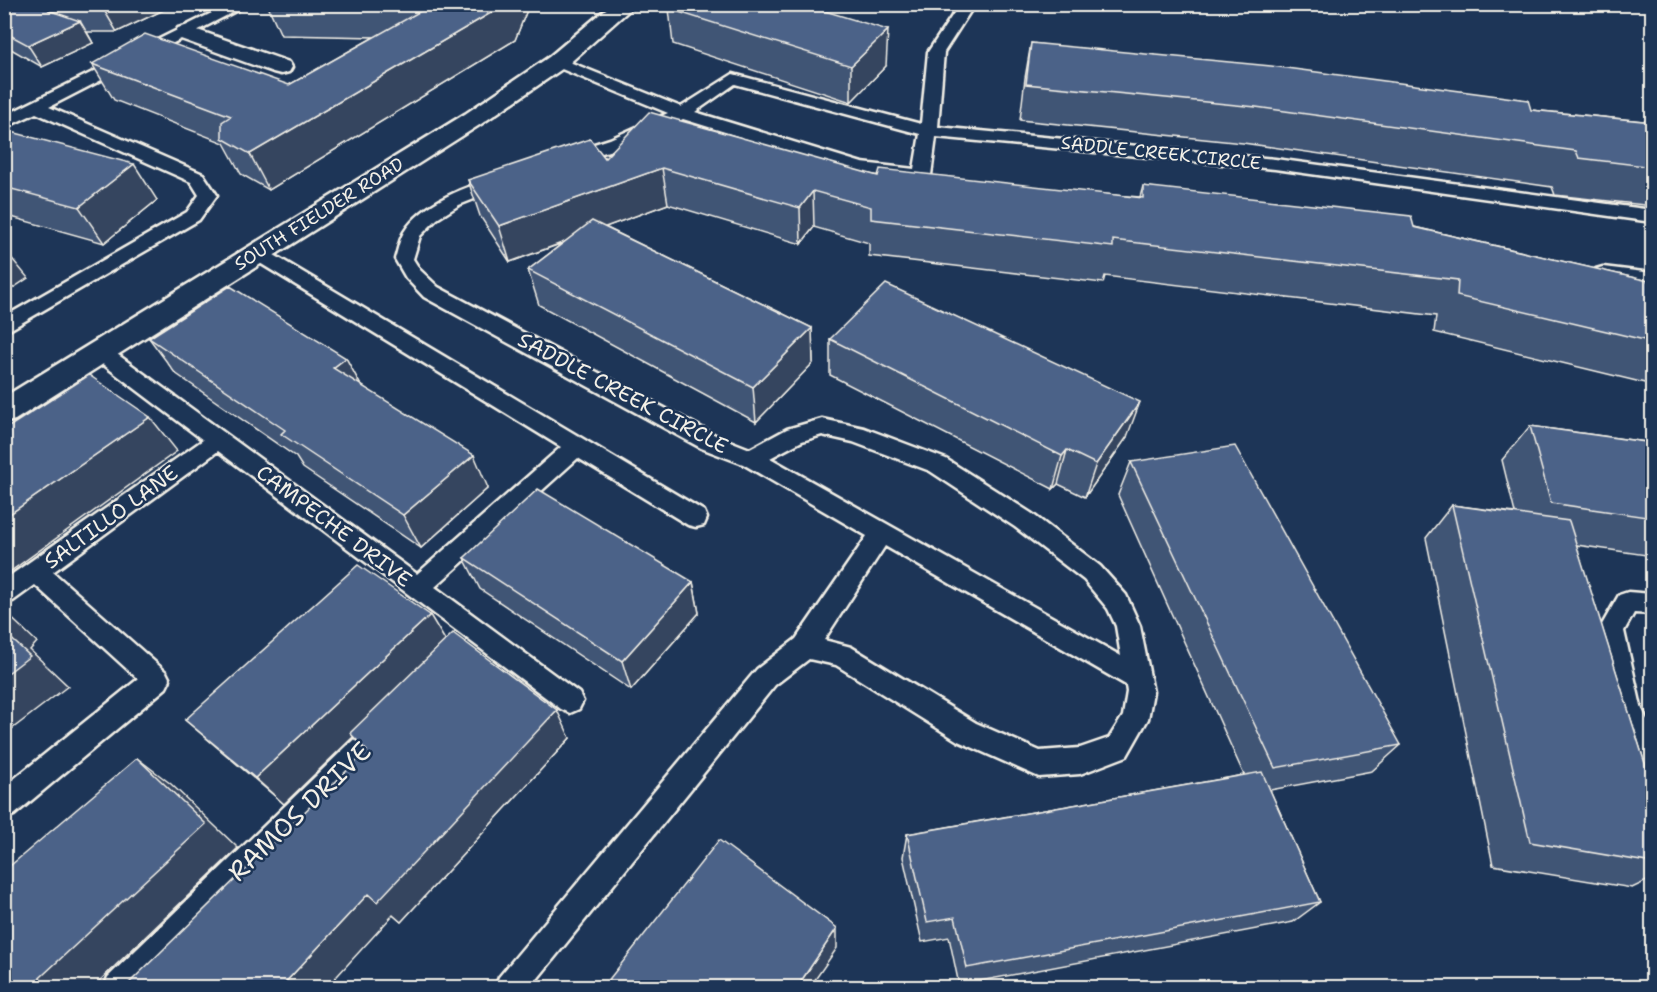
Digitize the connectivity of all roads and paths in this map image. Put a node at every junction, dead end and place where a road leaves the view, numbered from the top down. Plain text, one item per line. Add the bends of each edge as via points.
1 (242, 4) edge
2 (626, 4) edge
3 (968, 4) edge
4 (186, 33) junction
5 (557, 62) junction
6 (281, 67) dead end
7 (36, 107) junction
8 (682, 113) junction
9 (4, 123) edge
10 (929, 131) junction
11 (549, 164) edge
12 (517, 175) edge
13 (922, 175) junction
14 (945, 177) edge
15 (1653, 216) edge
16 (257, 253) junction
17 (1587, 272) edge
18 (1653, 279) edge
19 (4, 326) edge
20 (99, 351) junction
21 (4, 412) edge
22 (218, 440) junction
23 (577, 446) junction
24 (751, 458) junction
25 (696, 518) dead end
26 (881, 534) junction
27 (36, 571) junction
28 (418, 588) junction
29 (4, 594) edge
30 (1653, 604) edge
31 (806, 647) junction
32 (1138, 679) junction
33 (570, 701) dead end
34 (404, 708) edge
35 (1640, 710) edge
36 (1653, 758) edge
37 (4, 805) edge
38 (119, 987) edge
39 (510, 987) edge

1 - 4 lane
2 - 5 street, SOUTH FIELDER ROAD
3 - 10 lane via 936,52
4 - 6 street
4 - 7 lane
5 - 8 lane
5 - 16 street, SOUTH FIELDER ROAD
7 - 9 lane
7 - 19 lane via 197,178 208,195 193,216
8 - 10 lane, SADDLE CREEK CIRCLE via 733,80
8 - 11 lane, SADDLE CREEK CIRCLE via 616,142
8 - 13 lane via 860,168
10 - 13 lane
10 - 15 lane, SADDLE CREEK CIRCLE via 1275,164
12 - 24 lane, SADDLE CREEK CIRCLE via 455,200 428,218 412,234 404,259 413,274 432,292 623,397 709,442
13 - 14 lane
16 - 20 street, SOUTH FIELDER ROAD
16 - 23 lane
17 - 18 lane
20 - 21 street, SOUTH FIELDER ROAD
20 - 22 lane, CAMPECHE DRIVE
22 - 27 lane, SALTILLO LANE
22 - 28 lane, CAMPECHE DRIVE
23 - 25 lane
23 - 28 lane
24 - 26 lane
24 - 32 lane, SADDLE CREEK CIRCLE via 795,435 822,427 856,434 938,465 1023,520 1092,573 1117,602 1128,626
26 - 31 lane
26 - 32 lane
27 - 29 lane, SALTILLO LANE
27 - 37 lane via 158,680
28 - 33 lane, CAMPECHE DRIVE via 472,642
30 - 35 lane via 1628,602 1611,630
31 - 32 lane, SADDLE CREEK CIRCLE via 842,655 967,732 1040,764 1080,761 1118,747 1135,719
31 - 39 lane via 766,677
34 - 38 lane, RAMOS DRIVE
35 - 36 lane

